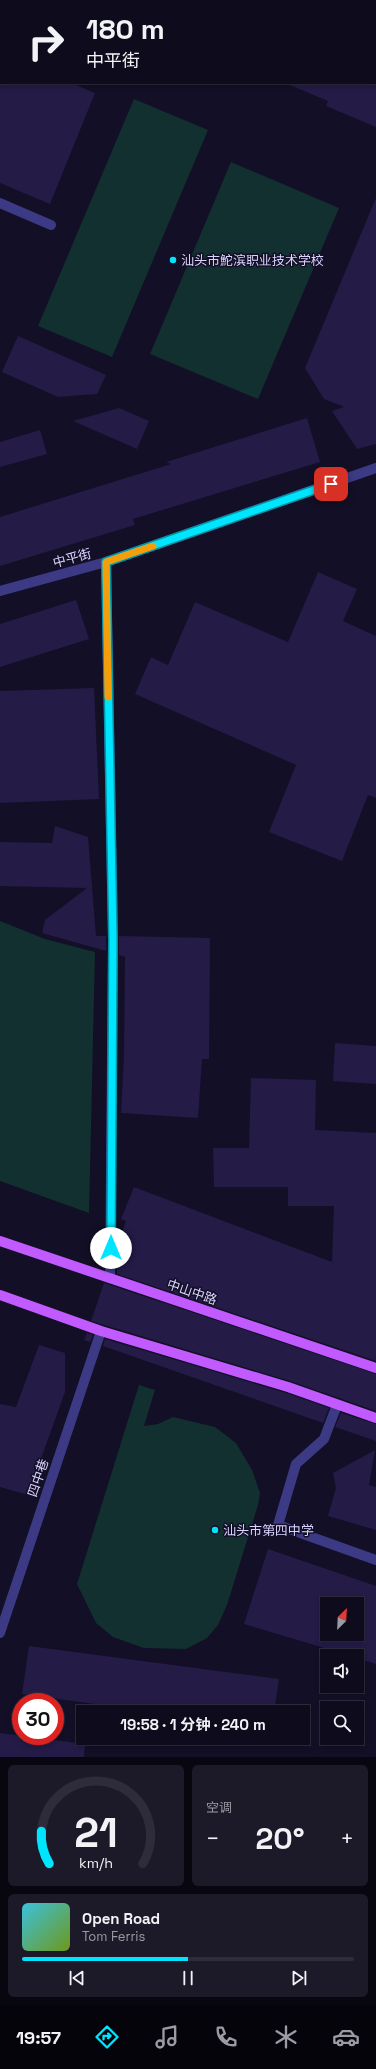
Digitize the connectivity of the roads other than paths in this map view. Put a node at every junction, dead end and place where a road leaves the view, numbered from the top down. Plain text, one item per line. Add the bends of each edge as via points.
1 (0, 203) edge
2 (51, 225) dead end
3 (376, 468) edge
4 (106, 562) junction
5 (0, 591) edge
6 (0, 1241) edge
7 (110, 1278) junction
8 (0, 1295) edge
9 (101, 1331) junction
10 (376, 1368) edge
11 (337, 1405) junction
12 (376, 1418) edge
13 (376, 1560) edge
14 (0, 1632) edge

1 - 2 street
3 - 4 street, 中平街
4 - 5 street, 中平街
4 - 7 street via 113,940
6 - 7 main road, 中山中路
7 - 10 main road, 中山中路
8 - 9 main road
9 - 11 main road
9 - 14 street, 四中巷
11 - 12 main road
11 - 13 street via 324,1439 296,1464 278,1525

